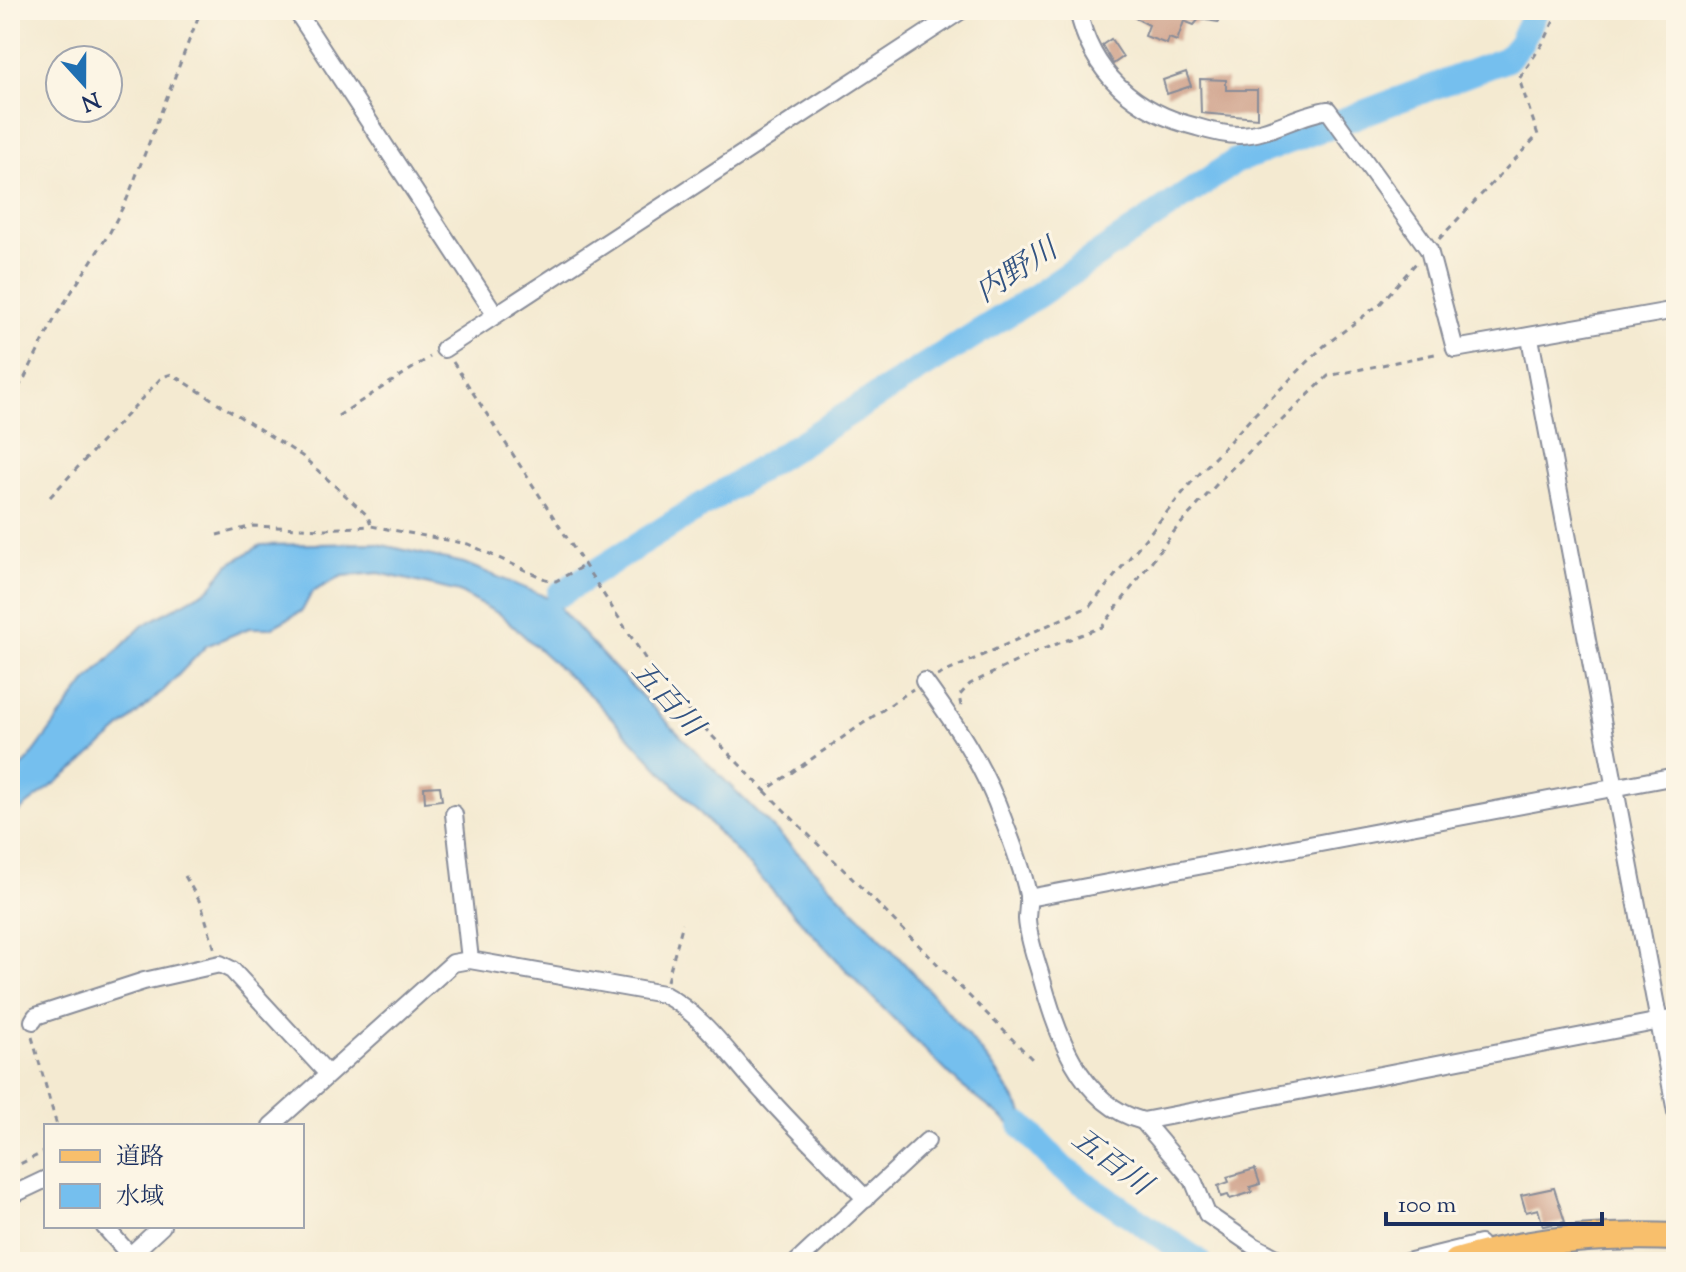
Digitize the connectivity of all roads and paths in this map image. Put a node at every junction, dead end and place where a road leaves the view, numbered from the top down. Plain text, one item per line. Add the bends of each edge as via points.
1 (201, 10) edge
2 (296, 10) edge
3 (962, 10) edge
4 (1078, 10) edge
5 (1559, 10) edge
6 (1429, 250) junction
7 (1676, 310) edge
8 (495, 314) junction
9 (1530, 338) junction
10 (444, 349) junction
11 (1455, 349) junction
12 (10, 397) edge
13 (338, 416) dead end
14 (50, 497) dead end
15 (371, 526) junction
16 (217, 535) dead end
17 (585, 565) junction
18 (924, 681) junction
19 (964, 713) dead end
20 (1676, 776) edge
21 (1615, 787) junction
22 (765, 791) junction
23 (454, 814) dead end
24 (185, 876) dead end
25 (1028, 898) junction
26 (683, 923) dead end
27 (470, 960) junction
28 (220, 964) junction
29 (663, 994) junction
30 (1676, 1018) edge
31 (33, 1021) joint
32 (1658, 1022) junction
33 (1032, 1059) dead end
34 (328, 1074) junction
35 (1676, 1112) edge
36 (1143, 1121) junction
37 (56, 1124) edge
38 (273, 1124) edge
39 (927, 1141) dead end
40 (44, 1152) edge
41 (10, 1169) edge
42 (44, 1180) edge
43 (10, 1196) edge
44 (866, 1199) junction
45 (106, 1228) edge
46 (160, 1228) edge
47 (1676, 1237) edge
48 (1492, 1253) junction
49 (130, 1260) edge
50 (797, 1262) edge
51 (1284, 1262) edge
52 (1407, 1262) edge
53 (1457, 1262) edge

1 - 12 path via 127,199
2 - 8 street
3 - 8 street
4 - 6 street via 1104,73 1135,101 1178,123 1243,135 1328,110
5 - 6 path via 1519,79 1538,135
6 - 11 street
6 - 18 path via 1381,303 1324,346 1255,414 1090,606
7 - 9 street
8 - 10 street
9 - 11 street
9 - 21 street
10 - 13 path
10 - 17 path
11 - 19 path via 1328,376 1227,473 1102,627 970,684 959,696
14 - 15 path via 162,377 172,374 302,456 368,516
15 - 16 path via 253,526
15 - 17 path via 468,544 545,579 556,581
17 - 22 path via 667,689
18 - 22 path
18 - 25 street via 981,768 1003,817
20 - 21 street
21 - 25 street
21 - 32 street
22 - 33 path
23 - 27 street
24 - 28 path via 201,904
25 - 36 street via 1027,920 1048,1002 1076,1068 1108,1104
26 - 29 path
27 - 29 street
27 - 34 street via 453,963
28 - 31 street via 83,998
28 - 34 street via 232,970
29 - 44 street via 700,1017 757,1087
30 - 32 street
31 - 37 path
32 - 35 street
32 - 36 street
34 - 38 street
36 - 51 street via 1193,1180 1207,1214
39 - 44 street
40 - 41 path
42 - 43 street
44 - 50 street
45 - 49 street
46 - 49 street
47 - 48 main road via 1578,1239
48 - 52 street via 1481,1244
48 - 53 main road

